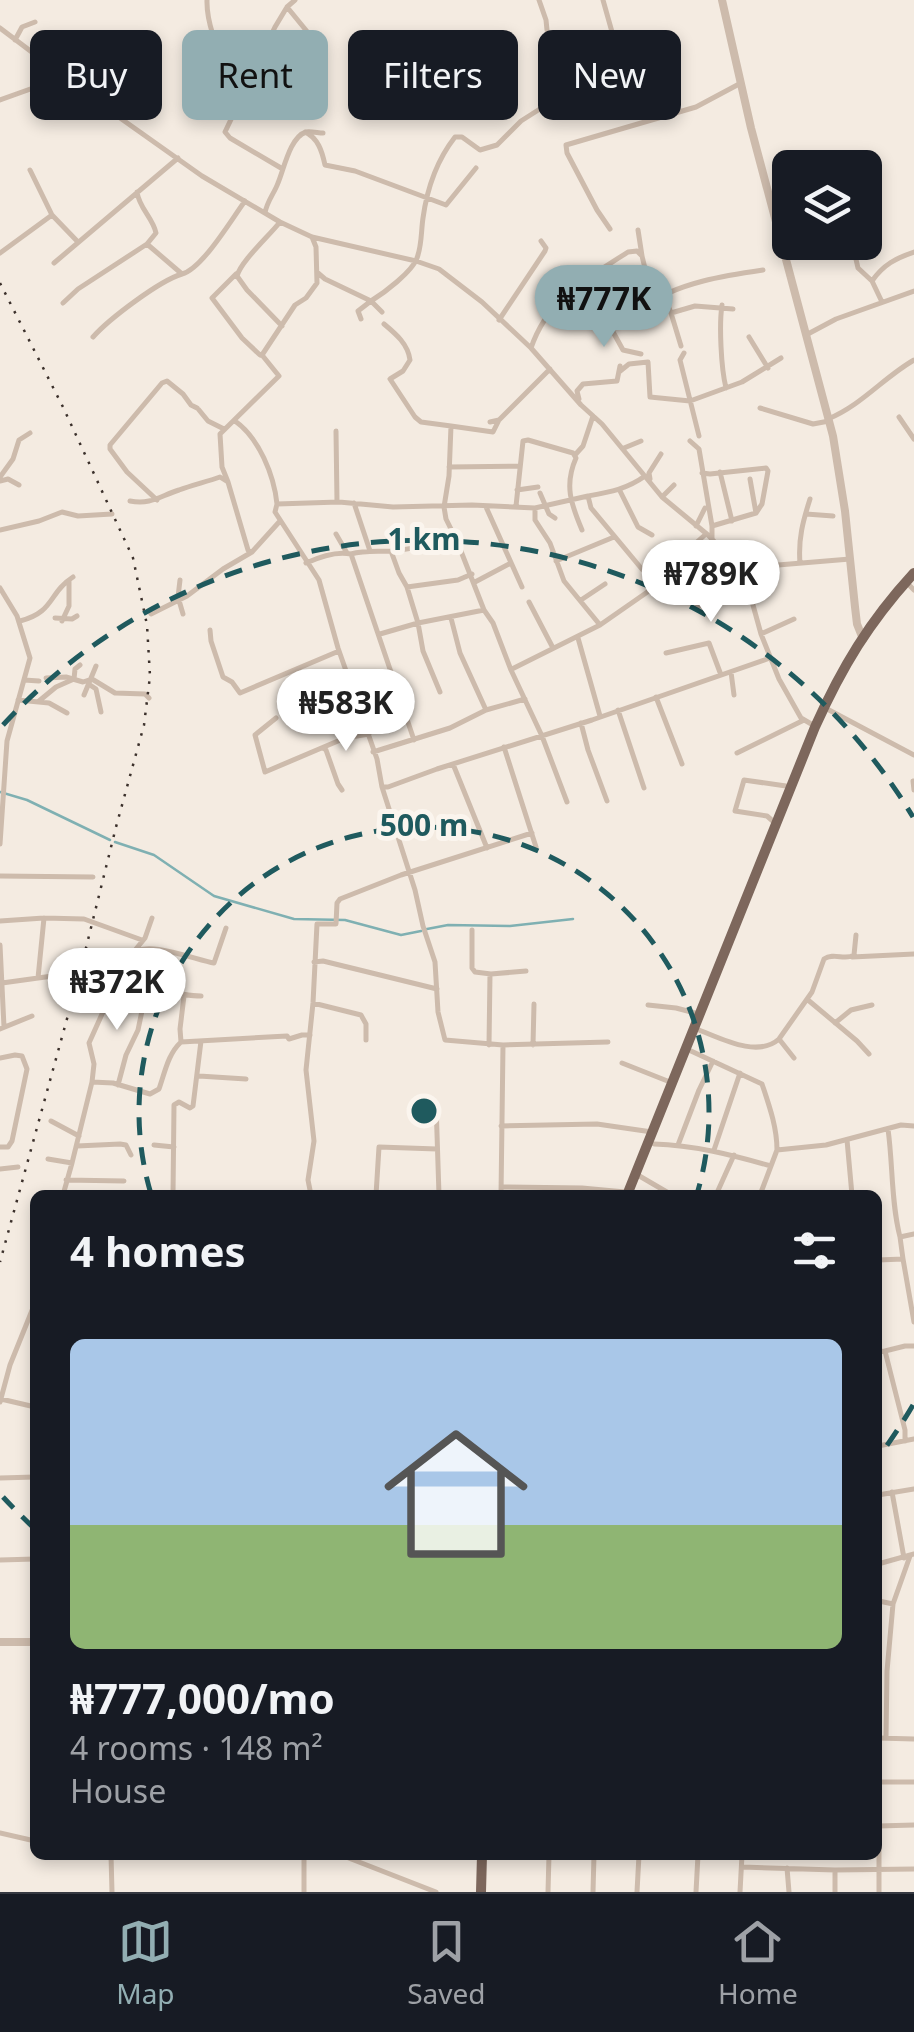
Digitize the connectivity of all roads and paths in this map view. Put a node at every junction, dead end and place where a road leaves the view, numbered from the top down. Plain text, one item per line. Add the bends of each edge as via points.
1 (208, 0) edge
2 (539, 0) edge
3 (602, 0) edge
4 (722, 0) edge
5 (291, 3) edge
6 (35, 22) dead end
7 (0, 28) edge
8 (213, 30) edge
9 (273, 30) edge
10 (310, 30) edge
11 (546, 30) dead end
12 (15, 40) junction
13 (30, 51) edge
14 (741, 82) junction
15 (30, 89) edge
16 (0, 100) edge
17 (125, 120) edge
18 (232, 120) edge
19 (304, 132) junction
20 (323, 133) dead end
21 (178, 158) junction
22 (282, 168) junction
23 (476, 168) dead end
24 (30, 170) dead end
25 (137, 192) junction
26 (427, 199) junction
27 (245, 202) junction
28 (265, 213) junction
29 (52, 215) junction
30 (280, 222) junction
31 (610, 229) dead end
32 (638, 230) dead end
33 (312, 236) junction
34 (541, 241) dead end
35 (78, 242) junction
36 (147, 244) junction
37 (914, 252) edge
38 (0, 253) edge
39 (642, 256) junction
40 (856, 260) edge
41 (416, 261) junction
42 (54, 263) dead end
43 (763, 270) dead end
44 (238, 272) junction
45 (182, 274) junction
46 (318, 274) junction
47 (872, 280) junction
48 (914, 291) edge
49 (567, 294) junction
50 (664, 296) junction
51 (653, 300) junction
52 (371, 301) junction
53 (882, 302) junction
54 (63, 303) dead end
55 (585, 307) dead end
56 (722, 307) junction
57 (634, 309) junction
58 (733, 309) dead end
59 (382, 312) dead end
60 (612, 312) junction
61 (671, 313) junction
62 (362, 319) dead end
63 (499, 320) junction
64 (577, 320) dead end
65 (384, 324) dead end
66 (646, 325) dead end
67 (282, 326) junction
68 (806, 336) junction
69 (93, 337) dead end
70 (749, 337) dead end
71 (681, 346) dead end
72 (531, 348) junction
73 (641, 354) dead end
74 (684, 354) dead end
75 (262, 356) junction
76 (781, 358) dead end
77 (914, 360) edge
78 (768, 368) junction
79 (550, 370) junction
80 (726, 388) junction
81 (690, 401) junction
82 (579, 402) junction
83 (760, 408) dead end
84 (593, 416) junction
85 (899, 417) dead end
86 (235, 420) junction
87 (499, 420) junction
88 (829, 420) junction
89 (490, 422) dead end
90 (452, 426) junction
91 (224, 429) junction
92 (336, 431) dead end
93 (30, 433) dead end
94 (699, 436) dead end
95 (914, 440) edge
96 (642, 441) dead end
97 (690, 441) dead end
98 (624, 448) junction
99 (660, 454) dead end
100 (575, 455) junction
101 (520, 466) junction
102 (450, 467) junction
103 (702, 472) junction
104 (720, 472) junction
105 (644, 476) junction
106 (0, 479) edge
107 (750, 479) dead end
108 (228, 482) junction
109 (650, 482) junction
110 (20, 485) dead end
111 (674, 485) dead end
112 (517, 490) junction
113 (619, 490) junction
114 (588, 496) junction
115 (662, 497) junction
116 (810, 499) dead end
117 (157, 500) junction
118 (130, 501) dead end
119 (570, 501) junction
120 (338, 502) junction
121 (354, 503) junction
122 (278, 504) junction
123 (516, 506) junction
124 (545, 506) junction
125 (444, 507) junction
126 (486, 507) junction
127 (535, 508) junction
128 (705, 508) dead end
129 (112, 514) dead end
130 (756, 514) junction
131 (804, 515) junction
132 (833, 516) dead end
133 (555, 518) dead end
134 (280, 521) junction
135 (732, 521) junction
136 (696, 526) junction
137 (712, 526) junction
138 (0, 530) edge
139 (582, 530) dead end
140 (336, 534) dead end
141 (706, 534) junction
142 (652, 535) dead end
143 (614, 537) junction
144 (457, 541) junction
145 (712, 541) junction
146 (370, 550) junction
147 (391, 551) junction
148 (252, 552) junction
149 (348, 554) junction
150 (850, 559) junction
151 (556, 561) junction
152 (800, 562) junction
153 (306, 563) junction
154 (511, 563) junction
155 (914, 573) edge
156 (472, 574) junction
157 (741, 574) junction
158 (180, 580) dead end
159 (475, 582) junction
160 (605, 584) dead end
161 (656, 586) junction
162 (912, 586) edge
163 (407, 587) junction
164 (522, 587) dead end
165 (0, 588) edge
166 (179, 599) junction
167 (581, 600) junction
168 (529, 602) dead end
169 (696, 608) dead end
170 (484, 610) junction
171 (152, 614) dead end
172 (184, 614) dead end
173 (77, 616) dead end
174 (451, 618) junction
175 (794, 619) dead end
176 (19, 621) junction
177 (418, 623) junction
178 (600, 625) junction
179 (210, 630) dead end
180 (379, 634) junction
181 (761, 634) junction
182 (578, 637) junction
183 (864, 640) junction
184 (554, 648) junction
185 (340, 651) junction
186 (666, 653) dead end
187 (770, 658) junction
188 (80, 665) dead end
189 (96, 666) dead end
190 (511, 670) junction
191 (731, 672) junction
192 (721, 675) junction
193 (74, 679) junction
194 (24, 680) junction
195 (91, 682) junction
196 (440, 692) dead end
197 (84, 695) dead end
198 (734, 695) dead end
199 (656, 696) junction
200 (148, 698) dead end
201 (525, 699) junction
202 (18, 700) junction
203 (38, 701) junction
204 (486, 710) junction
205 (618, 710) junction
206 (829, 710) junction
207 (101, 712) dead end
208 (67, 714) dead end
209 (600, 716) junction
210 (276, 718) dead end
211 (804, 720) junction
212 (581, 722) junction
213 (815, 727) junction
214 (369, 734) junction
215 (542, 736) junction
216 (414, 740) junction
217 (504, 747) junction
218 (322, 748) junction
219 (373, 752) junction
220 (737, 753) dead end
221 (914, 756) edge
222 (453, 764) junction
223 (682, 764) dead end
224 (913, 781) edge
225 (786, 786) dead end
226 (382, 787) junction
227 (644, 788) dead end
228 (342, 790) dead end
229 (914, 790) edge
230 (606, 801) dead end
231 (566, 802) dead end
232 (776, 824) junction
233 (532, 833) junction
234 (0, 844) edge
235 (536, 847) dead end
236 (488, 848) junction
237 (409, 873) junction
238 (0, 876) edge
239 (93, 877) dead end
240 (44, 918) junction
241 (152, 918) dead end
242 (0, 921) edge
243 (226, 928) dead end
244 (472, 930) dead end
245 (856, 935) dead end
246 (142, 940) junction
247 (182, 942) dead end
248 (0, 945) edge
249 (134, 952) junction
250 (174, 953) junction
251 (914, 954) edge
252 (852, 957) junction
253 (314, 962) junction
254 (526, 970) dead end
255 (67, 974) dead end
256 (491, 974) junction
257 (38, 978) junction
258 (2, 982) edge
259 (116, 983) junction
260 (147, 987) junction
261 (436, 989) junction
262 (184, 996) junction
263 (201, 996) dead end
264 (806, 999) junction
265 (313, 1003) junction
266 (534, 1004) dead end
267 (648, 1005) dead end
268 (872, 1005) dead end
269 (699, 1014) junction
270 (32, 1016) dead end
271 (835, 1022) junction
272 (2, 1028) edge
273 (700, 1030) junction
274 (310, 1035) junction
275 (779, 1039) junction
276 (366, 1040) dead end
277 (202, 1041) junction
278 (181, 1042) junction
279 (608, 1042) dead end
280 (489, 1045) junction
281 (533, 1045) junction
282 (503, 1046) junction
283 (691, 1051) junction
284 (869, 1054) dead end
285 (0, 1058) edge
286 (794, 1058) dead end
287 (714, 1061) junction
288 (622, 1063) dead end
289 (740, 1072) junction
290 (198, 1076) junction
291 (246, 1079) dead end
292 (92, 1082) junction
293 (672, 1083) junction
294 (118, 1085) junction
295 (436, 1103) dead end
296 (51, 1121) dead end
297 (501, 1126) junction
298 (914, 1126) edge
299 (888, 1129) junction
300 (79, 1136) junction
301 (653, 1138) junction
302 (847, 1140) junction
303 (154, 1145) dead end
304 (678, 1145) junction
305 (77, 1146) junction
306 (0, 1147) edge
307 (174, 1147) junction
308 (437, 1148) junction
309 (777, 1150) junction
310 (714, 1151) junction
311 (131, 1155) dead end
312 (734, 1155) junction
313 (48, 1158) dead end
314 (72, 1162) junction
315 (771, 1166) junction
316 (18, 1167) dead end
317 (0, 1169) edge
318 (638, 1175) junction
319 (66, 1180) junction
320 (124, 1181) dead end
321 (63, 1190) edge
322 (173, 1190) edge
323 (310, 1190) edge
324 (376, 1190) edge
325 (439, 1190) edge
326 (500, 1190) edge
327 (527, 1190) edge
328 (598, 1190) edge
329 (631, 1190) edge
330 (664, 1190) edge
331 (718, 1190) edge
332 (762, 1190) edge
333 (852, 1190) edge
334 (914, 1234) edge
335 (900, 1237) junction
336 (904, 1259) junction
337 (882, 1260) edge
338 (914, 1274) edge
339 (906, 1275) junction
340 (908, 1289) junction
341 (914, 1296) edge
342 (30, 1316) edge
343 (914, 1322) edge
344 (23, 1334) junction
345 (30, 1336) edge
346 (914, 1346) edge
347 (882, 1352) edge
348 (882, 1355) edge
349 (0, 1400) edge
350 (30, 1406) edge
351 (914, 1439) edge
352 (905, 1440) junction
353 (882, 1445) edge
354 (30, 1477) edge
355 (0, 1478) edge
356 (914, 1489) edge
357 (892, 1492) junction
358 (882, 1493) edge
359 (909, 1556) edge
360 (30, 1559) edge
361 (0, 1560) edge
362 (882, 1563) edge
363 (882, 1602) edge
364 (893, 1604) junction
365 (0, 1642) edge
366 (30, 1642) edge
367 (882, 1738) edge
368 (886, 1738) junction
369 (914, 1739) edge
370 (882, 1782) edge
371 (914, 1782) edge
372 (914, 1825) edge
373 (882, 1826) edge
374 (0, 1833) edge
375 (30, 1840) edge
376 (111, 1860) edge
377 (304, 1860) edge
378 (354, 1860) edge
379 (479, 1860) edge
380 (549, 1860) edge
381 (594, 1860) edge
382 (639, 1860) edge
383 (698, 1860) edge
384 (742, 1860) edge
385 (879, 1860) edge
386 (742, 1867) junction
387 (787, 1868) junction
388 (914, 1869) edge
389 (835, 1870) junction
390 (879, 1870) junction
391 (112, 1892) edge
392 (304, 1892) edge
393 (436, 1892) edge
394 (478, 1892) edge
395 (548, 1892) edge
396 (593, 1892) edge
397 (638, 1892) edge
398 (696, 1892) edge
399 (740, 1892) edge
400 (789, 1892) edge
401 (835, 1892) edge
402 (879, 1892) edge

1 - 8 street
2 - 11 street
3 - 26 street via 614,40 612,63 520,121 496,146 480,150 455,137 441,154
4 - 14 street
5 - 9 street
5 - 10 street
6 - 12 street
7 - 12 street
12 - 13 street
14 - 31 street via 696,107 566,145
14 - 68 street
15 - 16 street
17 - 21 street
18 - 22 street via 226,134
19 - 20 street
19 - 22 street
19 - 26 street via 322,149 325,165
21 - 25 street
21 - 27 street
22 - 28 street
23 - 26 street via 448,205
24 - 29 street
25 - 35 street
25 - 36 street via 155,227
26 - 41 street
27 - 28 street
27 - 45 street via 198,265
28 - 30 street
29 - 35 street
29 - 38 street
30 - 33 street
30 - 44 street
32 - 39 street
33 - 41 street
33 - 46 street
34 - 63 street via 545,251
35 - 42 street
36 - 45 street
36 - 54 street
37 - 47 street
39 - 49 street via 628,252
39 - 51 street
40 - 47 street
41 - 52 street
41 - 63 street via 461,285
43 - 50 street
44 - 67 street via 246,290
44 - 75 street via 212,298
45 - 69 street
46 - 52 street
46 - 67 street
47 - 53 street
48 - 53 street
49 - 55 street
49 - 72 street via 545,317
50 - 51 street
50 - 61 street
51 - 57 street
52 - 59 street
52 - 62 street via 358,311
53 - 68 street
56 - 58 street
56 - 61 street
56 - 80 street
57 - 60 street
57 - 66 street
60 - 64 street
60 - 73 street via 612,330 623,350
61 - 71 street
63 - 72 street
65 - 90 street via 409,352 410,360 390,379 415,417
67 - 75 street
68 - 88 street
70 - 78 street
72 - 79 street
74 - 81 street
75 - 86 street via 278,376
76 - 78 street
77 - 88 street
78 - 80 street
79 - 82 street
79 - 87 street
80 - 81 street
81 - 82 street via 650,397 648,362 619,369 616,381 582,384
81 - 94 street
82 - 84 street
83 - 88 street via 813,424
84 - 98 street
84 - 100 street
85 - 95 street
86 - 91 street
86 - 122 street via 253,438
87 - 89 street
87 - 90 street via 492,432
88 - 150 street
90 - 102 street
91 - 108 street via 219,442
91 - 117 street via 172,384 162,383 110,444 126,472
92 - 120 street
93 - 106 street
96 - 98 street
97 - 103 street via 699,449
98 - 105 street
99 - 109 street
100 - 101 street via 526,440
100 - 119 street
101 - 102 street
101 - 112 street
102 - 125 street
103 - 104 street
103 - 137 street
104 - 130 street via 767,469
104 - 135 street
105 - 109 street
105 - 113 street
106 - 110 street
107 - 130 street
108 - 117 street via 220,476
108 - 148 street
109 - 115 street
111 - 115 street
112 - 123 street
112 - 124 street via 539,490
113 - 114 street
113 - 142 street via 638,527
114 - 119 street
114 - 143 street
115 - 136 street
116 - 131 street
117 - 118 street
119 - 124 street
119 - 139 street
120 - 121 street
120 - 122 street
121 - 125 street
121 - 146 street
122 - 134 street
123 - 126 street
123 - 127 street
124 - 127 street
124 - 133 street
125 - 126 street
125 - 144 street
126 - 154 street
127 - 151 street
128 - 136 street
129 - 138 street via 62,512
130 - 135 street
131 - 132 street
131 - 152 street
134 - 148 street
134 - 153 street
135 - 137 street
136 - 141 street
137 - 145 street
140 - 149 street
141 - 145 street
141 - 161 street
143 - 151 street
143 - 161 street
144 - 147 street
144 - 156 street
145 - 157 street
146 - 147 street
146 - 149 street
147 - 163 street
148 - 166 street
149 - 153 street
149 - 180 street
150 - 152 street
150 - 183 street
151 - 167 street
152 - 157 street
153 - 185 street via 319,580
154 - 159 street
154 - 164 street
155 - 183 main road
156 - 159 street
156 - 163 street
157 - 169 street
157 - 181 street
158 - 166 street
159 - 170 street
160 - 167 street
161 - 178 street
162 - 183 main road
163 - 177 street
165 - 176 street
166 - 171 street
166 - 172 street
167 - 178 street
168 - 184 street
170 - 174 street
170 - 190 street
173 - 176 street via 60,619 69,606 71,579 40,614
174 - 177 street
174 - 204 street
175 - 181 street
176 - 194 street via 30,658
177 - 180 street
177 - 196 street
178 - 182 street
179 - 185 street via 223,677 240,692
180 - 216 street
181 - 187 street
182 - 184 street
182 - 209 street
183 - 206 main road
183 - 213 main road via 840,672
184 - 190 street
185 - 214 street
186 - 192 street via 709,643
187 - 191 street
187 - 211 street
188 - 193 street
189 - 195 street
190 - 201 street
191 - 192 street
191 - 198 street
192 - 199 street
193 - 194 street
193 - 195 street
193 - 203 street
194 - 202 street
195 - 197 street
195 - 200 street
195 - 207 street
199 - 205 street
199 - 223 street
201 - 204 street
201 - 215 street
202 - 203 street
202 - 234 street via 6,740
203 - 208 street
204 - 216 street
205 - 209 street
205 - 227 street
206 - 221 street
206 - 273 main road
209 - 212 street
210 - 218 street via 255,735 265,772
211 - 213 street
211 - 220 street
212 - 215 street
212 - 230 street
213 - 232 main road
214 - 218 street
214 - 219 street
215 - 217 street
215 - 231 street
216 - 219 street
217 - 222 street
217 - 233 street
218 - 228 street
219 - 226 street
222 - 226 street
222 - 236 street
224 - 229 street
225 - 232 street via 744,780 736,811
226 - 237 street
232 - 269 main road
233 - 235 street
233 - 236 street
236 - 237 street
237 - 253 street via 338,900 336,924 317,924
237 - 261 street via 435,962
238 - 239 street
240 - 242 street
240 - 246 street via 84,918
240 - 257 street
241 - 246 street
243 - 250 street via 214,963
244 - 256 street via 472,968
245 - 252 street
246 - 249 street
247 - 250 street
248 - 258 street
249 - 250 street
249 - 259 street
251 - 252 street
252 - 264 street via 824,959
253 - 261 street
253 - 265 street
254 - 256 street
255 - 257 street
256 - 280 street
257 - 258 street
258 - 272 street
259 - 260 street
259 - 292 street via 89,1043
260 - 262 street
260 - 294 street
261 - 280 street via 445,1040
262 - 263 street
262 - 278 street
264 - 271 street
264 - 275 street
265 - 274 street
265 - 276 street via 361,1016
266 - 281 street
267 - 269 street
268 - 271 street
269 - 293 main road
270 - 272 street
271 - 284 street
273 - 275 street via 760,1048
273 - 283 main road
274 - 277 street
274 - 323 street
275 - 286 street
277 - 278 street
277 - 290 street
278 - 294 street via 155,1092
279 - 281 street
280 - 282 street
281 - 282 street
282 - 297 street
283 - 287 street
283 - 301 main road
285 - 306 street via 19,1055 28,1068 12,1141
287 - 289 street
287 - 304 street
288 - 293 street
289 - 309 street via 762,1084
289 - 310 street
290 - 291 street
290 - 307 street via 194,1106 174,1104
292 - 294 street
292 - 300 street
293 - 301 main road
295 - 308 street
296 - 300 street
297 - 301 street via 598,1124
297 - 326 street
298 - 299 street
299 - 302 street
299 - 335 street
300 - 305 street
301 - 304 street
301 - 318 main road
302 - 309 street
302 - 333 street
303 - 307 street
304 - 310 street
305 - 311 street via 120,1144
305 - 314 street
307 - 322 street
308 - 324 street via 379,1147
308 - 325 street
309 - 315 street
310 - 312 street
312 - 315 street
312 - 331 street
313 - 314 street
314 - 319 street
315 - 332 street
316 - 317 street
318 - 329 main road
318 - 330 street
319 - 320 street
319 - 321 street
327 - 328 street
334 - 335 street
335 - 336 street
336 - 337 street
336 - 339 street
338 - 339 street
339 - 340 street
340 - 341 street
340 - 343 street
342 - 344 street
344 - 345 street
344 - 349 street
346 - 347 street
348 - 352 street
349 - 350 street
351 - 352 street
352 - 353 street
354 - 355 street
356 - 357 street
357 - 358 street
357 - 359 street
359 - 362 street
359 - 364 street
360 - 361 street
363 - 364 street
364 - 368 street
365 - 366 street
367 - 368 street
368 - 369 street
370 - 371 street
372 - 373 street
374 - 375 street
376 - 391 street
377 - 392 street
378 - 393 street
379 - 394 main road
380 - 395 street
381 - 396 street
382 - 397 street
383 - 398 street
384 - 386 street
385 - 390 street
386 - 387 street
386 - 399 street
387 - 389 street
387 - 400 street
388 - 390 street
389 - 390 street
389 - 401 street
390 - 402 street

